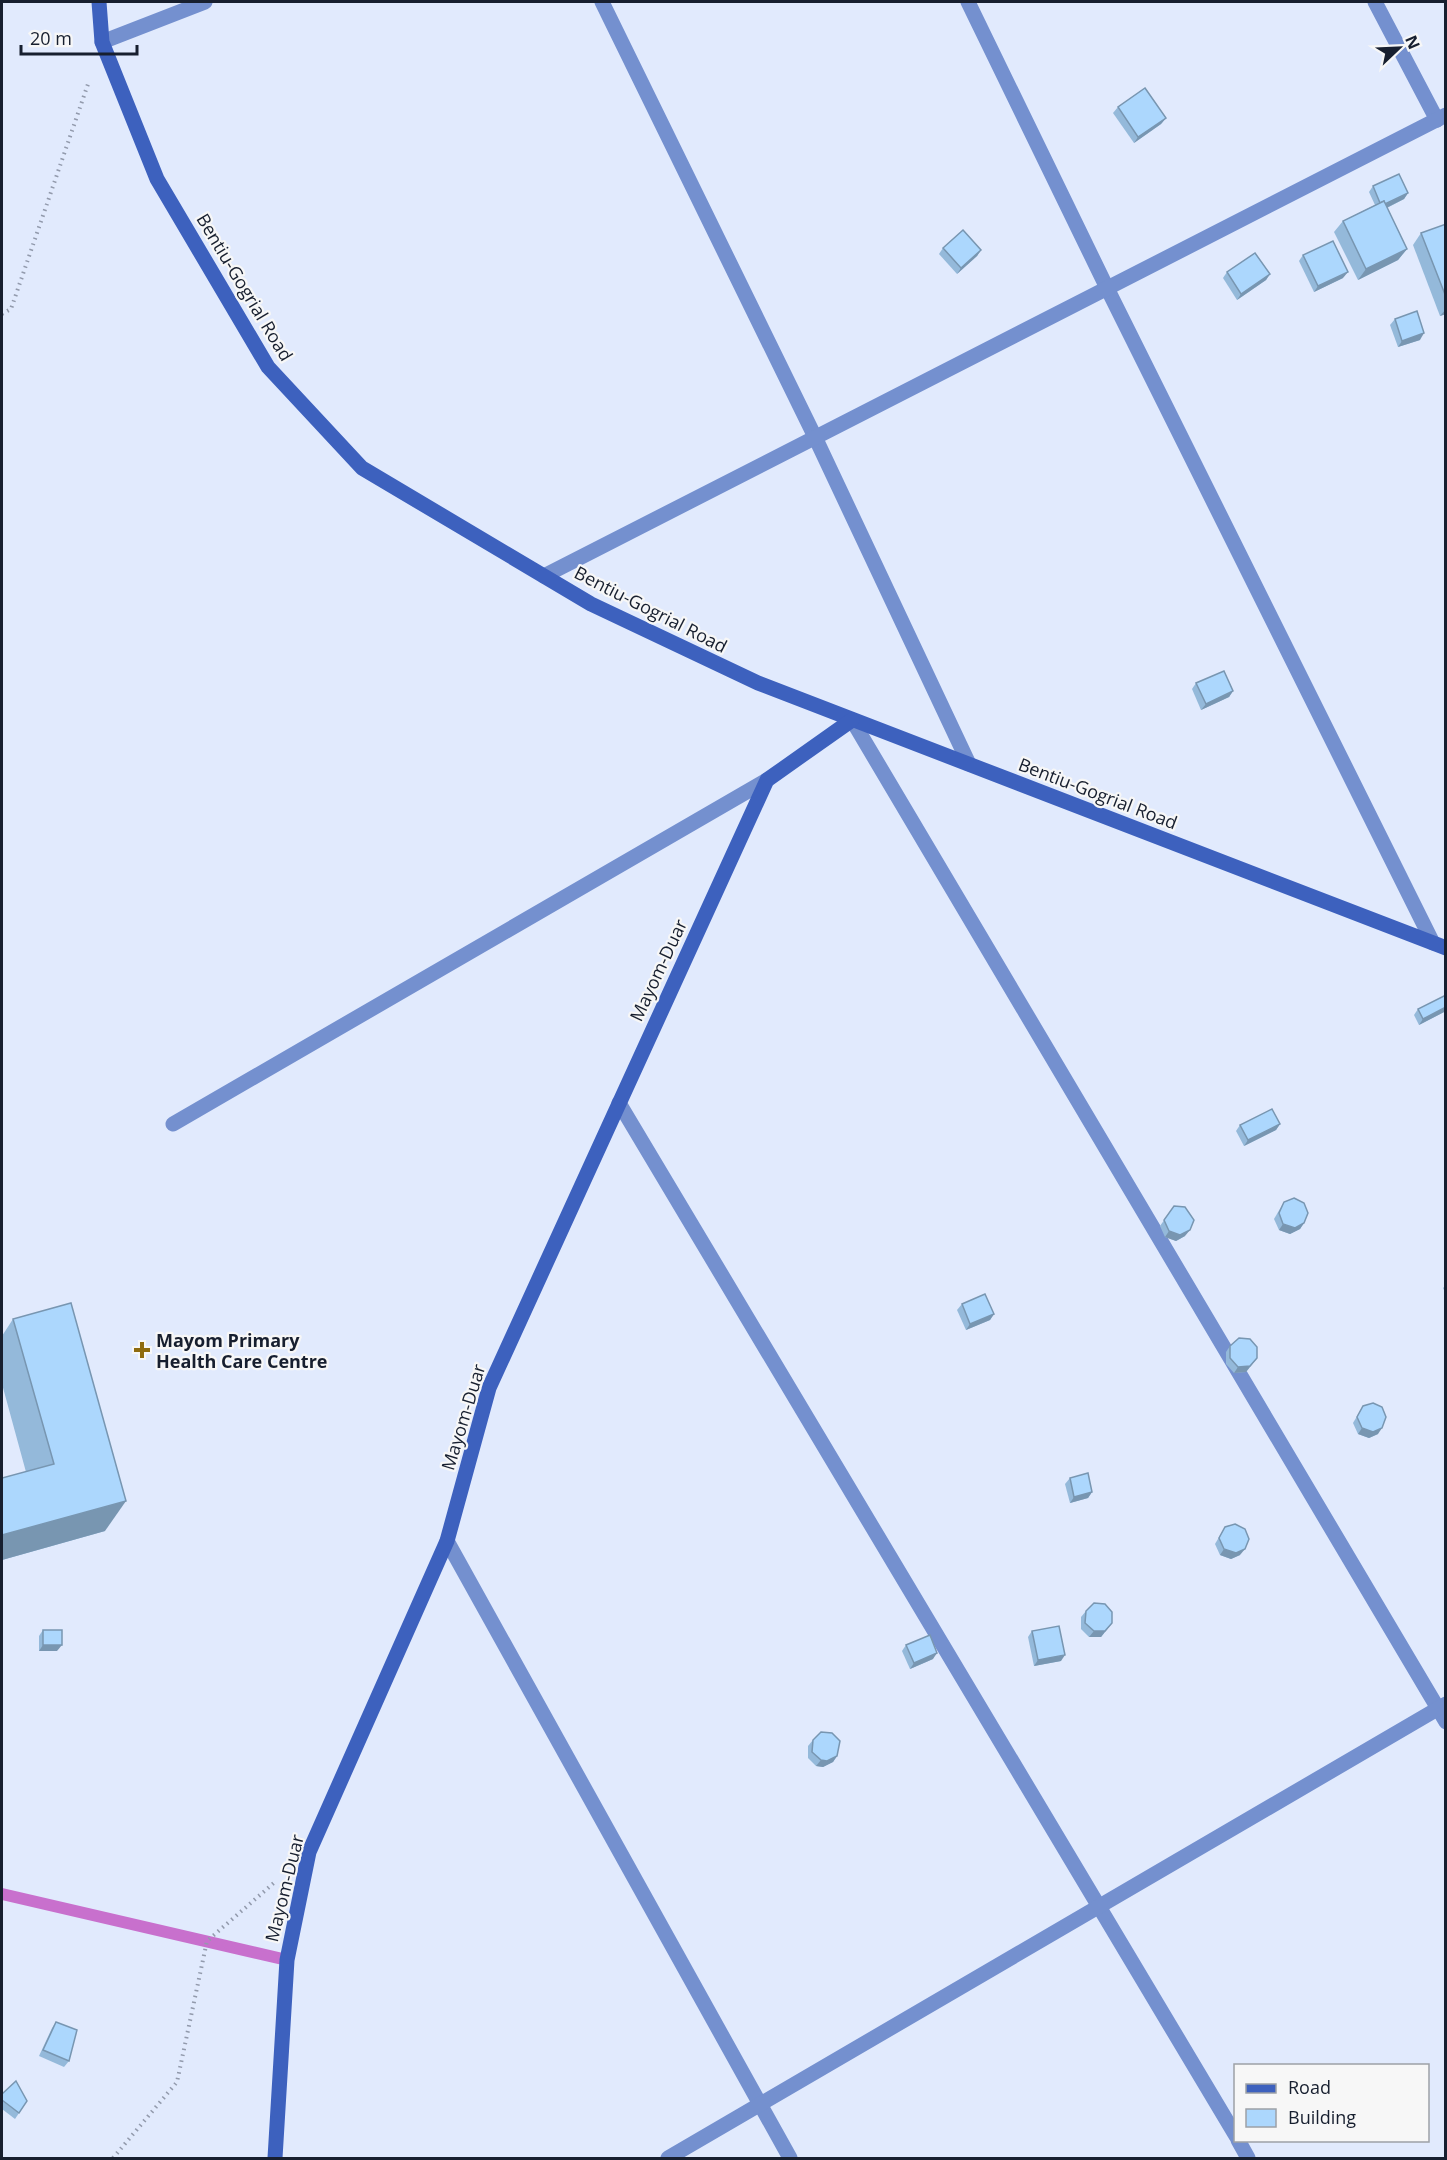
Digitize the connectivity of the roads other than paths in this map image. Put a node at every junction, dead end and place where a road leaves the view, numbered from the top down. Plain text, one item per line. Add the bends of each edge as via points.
1 (99, 2) edge
2 (205, 2) edge
3 (602, 2) edge
4 (968, 2) edge
5 (1375, 2) edge
6 (102, 42) junction
7 (1441, 118) edge
8 (1107, 288) junction
9 (815, 437) junction
10 (544, 576) junction
11 (852, 720) junction
12 (969, 764) junction
13 (767, 780) junction
14 (1439, 946) edge
15 (619, 1102) junction
16 (173, 1124) dead end
17 (447, 1541) junction
18 (1442, 1706) edge
19 (1446, 1722) edge
20 (1100, 1906) junction
21 (759, 2105) junction
22 (1234, 2133) edge
23 (1239, 2142) edge
24 (275, 2158) edge
25 (668, 2158) edge
26 (790, 2158) edge
27 (1248, 2158) edge

1 - 6 main road, Bentiu-Gogrial Road
2 - 6 street
3 - 9 street
4 - 8 street
5 - 7 street
6 - 10 main road, Bentiu-Gogrial Road via 157,179 267,367 362,468
7 - 8 street
8 - 9 street
8 - 14 street
9 - 10 street
9 - 12 street
10 - 11 main road, Bentiu-Gogrial Road via 591,604 738,674
11 - 12 main road, Bentiu-Gogrial Road
11 - 13 main road
11 - 18 street
12 - 14 main road, Bentiu-Gogrial Road
13 - 15 main road, Mayom-Duar
13 - 16 street
15 - 17 main road, Mayom-Duar via 489,1388
15 - 20 street
17 - 21 street
17 - 24 main road, Mayom-Duar via 309,1852 287,1960
18 - 19 street
18 - 20 street
20 - 21 street
20 - 22 street
21 - 25 street
21 - 26 street
23 - 27 street

